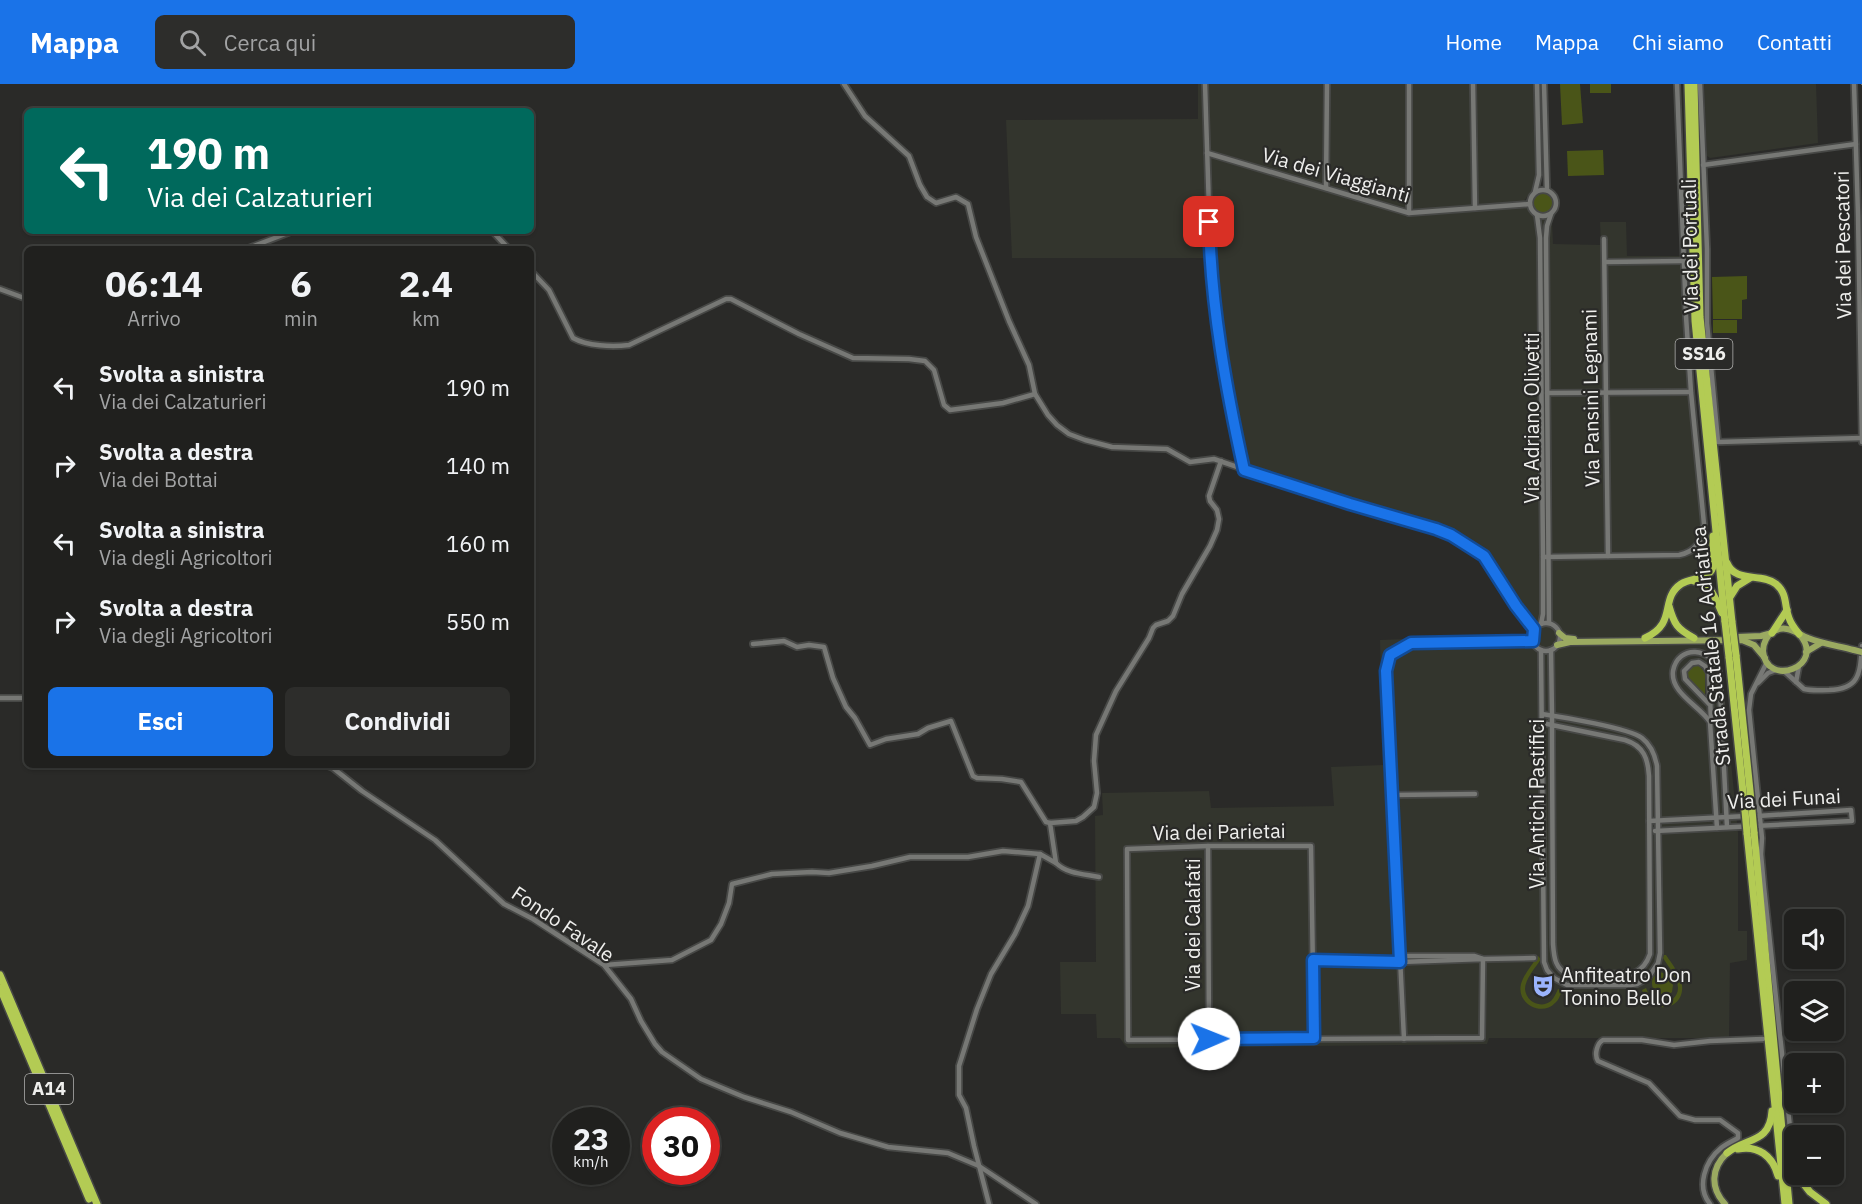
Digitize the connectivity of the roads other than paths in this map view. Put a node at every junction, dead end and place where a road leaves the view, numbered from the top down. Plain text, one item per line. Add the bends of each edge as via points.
1 (844, 84) edge
2 (1204, 84) edge
3 (1327, 84) edge
4 (1409, 84) edge
5 (1473, 84) edge
6 (1537, 84) edge
7 (1544, 84) edge
8 (1677, 84) edge
9 (1688, 84) edge
10 (1694, 84) edge
11 (1700, 84) edge
12 (1854, 84) edge
13 (1856, 144) junction
14 (1207, 153) junction
15 (1703, 165) junction
16 (1326, 188) junction
17 (1546, 190) junction
18 (1535, 192) junction
19 (1530, 204) junction
20 (1475, 208) junction
21 (1409, 213) junction
22 (1551, 214) junction
23 (1538, 215) junction
24 (285, 234) edge
25 (495, 234) edge
26 (1605, 239) dead end
27 (254, 246) edge
28 (506, 246) edge
29 (1684, 261) junction
30 (1605, 262) junction
31 (534, 274) edge
32 (0, 289) edge
33 (24, 298) edge
34 (1691, 392) junction
35 (1547, 393) junction
36 (1606, 393) junction
37 (1035, 394) junction
38 (1862, 440) edge
39 (1221, 461) junction
40 (1244, 470) junction
41 (1714, 515) junction
42 (1724, 552) junction
43 (1546, 556) junction
44 (1608, 556) junction
45 (1755, 577) junction
46 (1692, 580) junction
47 (1730, 599) junction
48 (1668, 605) junction
49 (1787, 610) junction
50 (1729, 622) junction
51 (1549, 623) junction
52 (1541, 624) junction
53 (1534, 629) junction
54 (1559, 633) junction
55 (1772, 633) junction
56 (1799, 634) junction
57 (1645, 638) junction
58 (1694, 638) junction
59 (1741, 639) junction
60 (1533, 641) junction
61 (1570, 641) junction
62 (1821, 643) junction
63 (753, 644) dead end
64 (1862, 646) edge
65 (1554, 647) junction
66 (1541, 650) junction
67 (1806, 652) junction
68 (1862, 652) edge
69 (1766, 660) junction
70 (1799, 666) junction
71 (1776, 670) junction
72 (1785, 671) junction
73 (1796, 682) junction
74 (1756, 684) junction
75 (0, 698) edge
76 (24, 698) edge
77 (1710, 705) junction
78 (1721, 711) junction
79 (1710, 712) junction
80 (1703, 713) junction
81 (1542, 714) junction
82 (1552, 715) junction
83 (1542, 723) junction
84 (1552, 725) junction
85 (1711, 725) junction
86 (330, 768) edge
87 (1649, 787) junction
88 (1657, 787) junction
89 (1475, 794) dead end
90 (1392, 795) junction
91 (1760, 816) junction
92 (1727, 817) junction
93 (1716, 818) junction
94 (1658, 820) junction
95 (1649, 821) junction
96 (1050, 823) junction
97 (1761, 826) junction
98 (1727, 827) junction
99 (1717, 828) junction
100 (1650, 831) junction
101 (1658, 831) junction
102 (1751, 833) junction
103 (1208, 846) junction
104 (1041, 854) junction
105 (1056, 863) junction
106 (1099, 877) dead end
107 (1534, 958) dead end
108 (1400, 959) junction
109 (1483, 959) junction
110 (1313, 960) junction
111 (604, 966) junction
112 (0, 975) edge
113 (0, 988) edge
114 (1314, 1038) junction
115 (1209, 1039) junction
116 (1404, 1039) junction
117 (1763, 1039) dead end
118 (1771, 1075) junction
119 (1778, 1091) junction
120 (1789, 1125) edge
121 (1784, 1129) edge
122 (1727, 1153) junction
123 (979, 1166) junction
124 (1805, 1185) edge
125 (92, 1204) edge
126 (97, 1204) edge
127 (989, 1204) edge
128 (1036, 1204) edge
129 (1710, 1204) edge
130 (1725, 1204) edge
131 (1784, 1204) edge
132 (1789, 1204) edge
133 (1826, 1204) edge

1 - 37 street via 865,116 909,156 927,197 936,203 956,196 968,204 976,237 1029,365
2 - 14 street
3 - 16 street
4 - 21 street
5 - 20 street
6 - 18 street via 1539,176
7 - 17 street, Via Adriano Olivetti
8 - 29 street
9 - 41 highway, Strada Statale 16 Adriatica / SS16 via 1695,321
10 - 42 highway, Strada Statale 16 Adriatica / SS16 via 1700,317
11 - 15 street, Via dei Portuali
12 - 13 street, Via dei Pescatori
13 - 15 street
13 - 38 street, Via dei Pescatori
14 - 16 street, Via dei Viaggianti
14 - 40 street via 1211,272 1224,372
15 - 38 street, Via dei Portuali via 1707,333 1718,442
16 - 21 street, Via dei Viaggianti
17 - 18 street
17 - 22 street, Via Adriano Olivetti via 1556,198
18 - 19 street
19 - 20 street, Via dei Viaggianti
19 - 23 street
20 - 21 street, Via dei Viaggianti
22 - 23 street
22 - 35 street, Via Adriano Olivetti via 1546,238
23 - 43 street, Via Adriano Olivetti
24 - 27 street
25 - 28 street
26 - 30 street, Via Pansini Legnami
29 - 30 street
29 - 34 street
30 - 36 street, Via Pansini Legnami
31 - 37 street via 549,290 573,338 579,341 628,345 731,299 853,358 925,361 934,370 944,405 950,410
32 - 33 street
34 - 36 street
34 - 44 street via 1704,524 1700,541 1689,552 1679,555
35 - 36 street
35 - 43 street, Via Adriano Olivetti
36 - 44 street, Via Pansini Legnami
37 - 39 street via 1057,424 1084,440 1112,447 1167,449 1190,462
39 - 40 street
39 - 96 street via 1209,496 1218,519 1210,546 1173,616 1153,628 1116,691 1096,735 1094,807 1076,821
40 - 53 street via 1451,535 1484,556
41 - 46 highway via 1712,572
41 - 50 highway, Strada Statale 16 Adriatica / SS16
42 - 45 highway via 1731,570 1743,577
42 - 47 highway, Strada Statale 16 Adriatica / SS16
43 - 44 street
43 - 51 street, Via Adriano Olivetti
43 - 52 street, Via Adriano Olivetti
45 - 47 highway via 1737,586
45 - 49 highway via 1778,585
46 - 48 highway via 1673,591
46 - 50 highway via 1711,588
47 - 50 highway, Strada Statale 16 Adriatica / SS16
48 - 57 highway via 1665,621 1656,633
48 - 58 highway via 1679,629
49 - 55 highway
49 - 56 highway via 1789,621
50 - 102 highway, Strada Statale 16 Adriatica / SS16, bridge
51 - 52 street
51 - 54 street
52 - 53 street
53 - 60 street
54 - 61 main road
54 - 65 street
55 - 56 main road via 1786,628
55 - 59 main road
55 - 69 main road via 1764,645
56 - 62 main road
56 - 67 main road
57 - 58 main road
57 - 61 main road
58 - 59 main road
59 - 61 main road
59 - 69 main road via 1754,645
60 - 66 street
60 - 90 street via 1411,643 1390,655 1386,671
61 - 65 main road
62 - 67 main road
62 - 68 main road, bridge
63 - 96 street via 784,641 797,647 824,647 846,707 870,745 918,734 951,721 973,776 1021,782
64 - 73 street via 1858,675 1847,687 1809,690
65 - 66 street
65 - 82 street, Via Antichi Pastifici
66 - 81 street, Via Antichi Pastifici
67 - 70 main road
69 - 71 main road
69 - 74 street
70 - 72 main road
70 - 73 street
71 - 72 main road
71 - 74 street
72 - 73 street
74 - 91 street via 1749,710
75 - 76 street
77 - 77 street via 1708,669 1692,663 1686,668 1685,679
77 - 79 street
78 - 79 street
78 - 80 street via 1717,666 1703,653 1690,653 1676,664 1673,677 1679,690
78 - 92 street
79 - 80 street
79 - 85 street
80 - 85 street
81 - 82 street
81 - 83 street, Via Antichi Pastifici
82 - 84 street, Via Antichi Pastifici
82 - 88 street via 1642,738 1655,756
83 - 84 street
83 - 101 street, Via Antichi Pastifici via 1543,953 1548,970 1560,982 1569,986 1637,984 1654,971 1660,953
84 - 87 street via 1632,742 1646,755
84 - 100 street, Via Antichi Pastifici via 1554,958 1569,975 1630,975 1647,962
85 - 93 street
86 - 111 street, Fondo Favale via 435,840 504,904
87 - 88 street
87 - 95 street
88 - 94 street
89 - 90 street
90 - 108 street
91 - 92 street, Via dei Funai
91 - 97 street
91 - 97 street, Via dei Funai via 1851,810 1852,821
92 - 93 street, Via dei Funai
92 - 98 street
93 - 94 street, Via dei Funai
93 - 99 street
94 - 95 street, Via dei Funai
94 - 101 street
95 - 100 street
96 - 105 street
97 - 98 street, Via dei Funai
97 - 120 street
98 - 99 street, Via dei Funai
99 - 101 street, Via dei Funai
100 - 101 street, Via dei Funai
102 - 118 highway, Strada Statale 16 Adriatica / SS16
102 - 119 highway, Strada Statale 16 Adriatica / SS16
103 - 110 street, Via dei Parietai via 1311,846
103 - 115 street, Via dei Calafati
103 - 115 street, Via dei Parietai via 1127,849 1128,1040
104 - 105 street
104 - 111 street via 1003,851 910,857 829,873 772,873 732,884 729,903 711,940 672,960
104 - 123 street via 1028,906 991,974 959,1066 959,1095 966,1108
105 - 106 street via 1068,871
107 - 109 street
108 - 109 street
108 - 110 street
108 - 116 street
109 - 116 street via 1482,1038
110 - 114 street
111 - 123 street, Fondo Favale via 632,999 655,1044 701,1080 840,1133 888,1147 948,1154
112 - 126 highway, A14
113 - 125 highway, A14
114 - 115 street
114 - 116 street
117 - 129 street via 1674,1045 1603,1040 1598,1044 1598,1061 1649,1083 1680,1116 1719,1120 1738,1133 1738,1138 1719,1150 1707,1166 1703,1186
118 - 122 highway, SS16 via 1772,1112 1768,1127 1759,1137
118 - 131 highway, Strada Statale 16 Adriatica / SS16
119 - 121 highway, SS16
119 - 132 highway, Strada Statale 16 Adriatica / SS16
122 - 130 main road via 1718,1164 1714,1179
122 - 131 highway, SS16 via 1749,1148 1768,1156 1777,1170
123 - 127 street
123 - 128 street, Fondo Favale
124 - 133 highway, SS16

